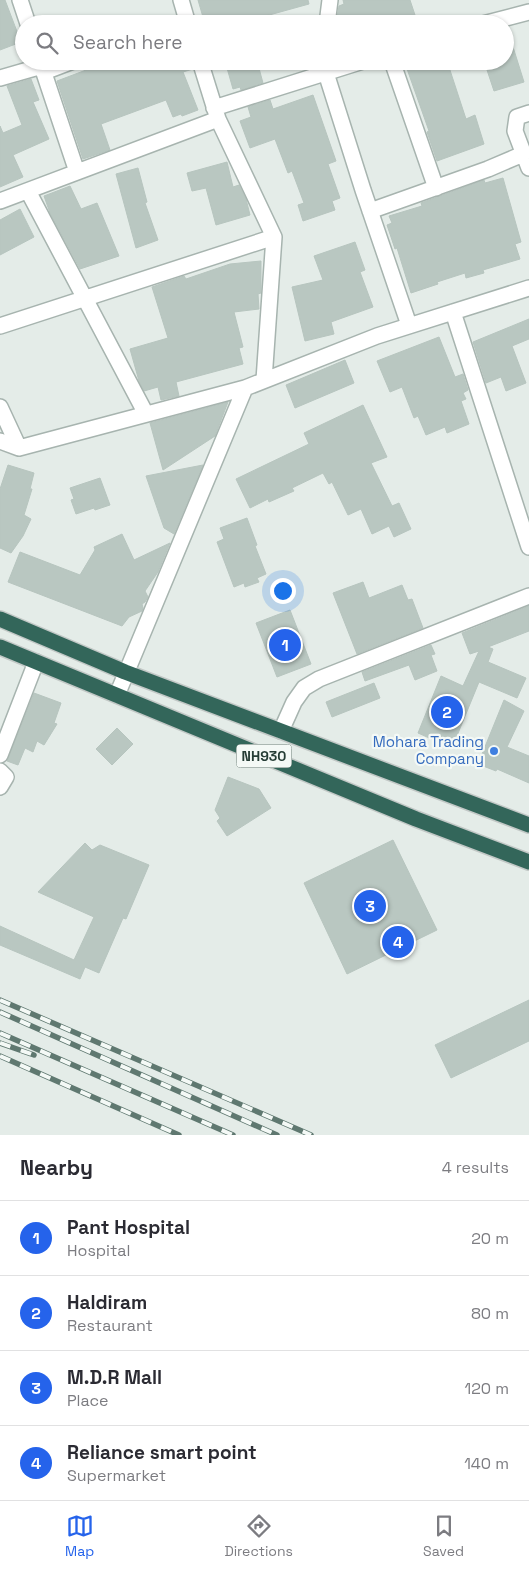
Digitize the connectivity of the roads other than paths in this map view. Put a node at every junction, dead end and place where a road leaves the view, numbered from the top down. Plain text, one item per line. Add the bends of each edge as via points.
1 (20, 0) edge
2 (181, 0) edge
3 (330, 0) edge
4 (529, 12) edge
5 (25, 15) edge
6 (184, 15) edge
7 (328, 15) edge
8 (514, 16) edge
9 (28, 70) edge
10 (43, 70) edge
11 (203, 70) edge
12 (318, 70) edge
13 (326, 70) edge
14 (395, 70) edge
15 (0, 78) edge
16 (529, 113) edge
17 (216, 114) junction
18 (523, 154) junction
19 (529, 168) edge
20 (77, 172) junction
21 (436, 188) junction
22 (28, 191) junction
23 (0, 201) edge
24 (370, 211) junction
25 (274, 237) junction
26 (529, 288) edge
27 (86, 298) junction
28 (453, 312) junction
29 (0, 326) edge
30 (409, 326) junction
31 (264, 380) junction
32 (245, 388) junction
33 (0, 407) edge
34 (146, 414) junction
35 (0, 440) edge
36 (19, 448) junction
37 (529, 547) edge
38 (529, 596) edge
39 (0, 619) edge
40 (0, 647) edge
41 (36, 662) junction
42 (125, 672) junction
43 (117, 695) junction
44 (281, 731) junction
45 (0, 755) edge
46 (0, 770) edge
47 (0, 787) edge
48 (529, 825) edge
49 (529, 862) edge

1 - 5 street
2 - 6 street
3 - 7 street
4 - 8 street
9 - 15 street
10 - 20 street
11 - 17 street
12 - 17 street
13 - 24 street
14 - 21 street
16 - 18 street via 517,118 515,123 516,137
17 - 20 street
17 - 25 street
18 - 19 street
18 - 21 street
20 - 22 street
21 - 24 street
22 - 23 street
22 - 27 street
24 - 30 street
25 - 27 street
25 - 31 street
26 - 28 street
27 - 29 street
27 - 34 street
28 - 30 street
28 - 37 street
30 - 31 street
31 - 32 street
32 - 34 street
32 - 42 street
33 - 36 street
34 - 36 street
35 - 36 street
38 - 44 street via 319,679 304,688
39 - 42 highway, NH930
40 - 41 highway, NH930
41 - 43 highway, NH930
41 - 45 street
42 - 43 street
42 - 44 highway, NH930
43 - 49 highway, NH930
44 - 48 highway, NH930
46 - 47 street via 6,777

